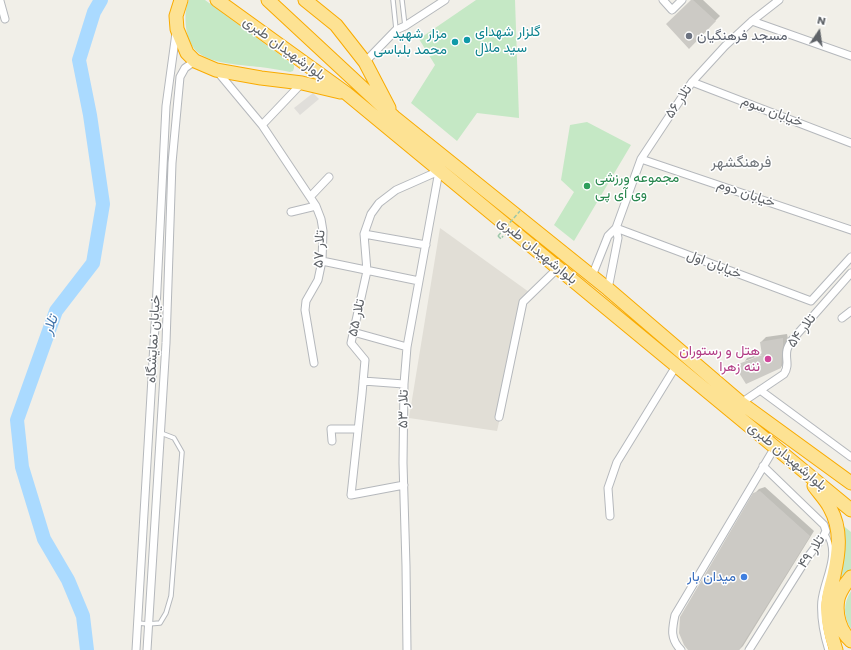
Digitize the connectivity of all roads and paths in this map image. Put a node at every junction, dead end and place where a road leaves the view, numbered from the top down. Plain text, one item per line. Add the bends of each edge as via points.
1 (181, 0) edge
2 (217, 0) edge
3 (268, 0) edge
4 (305, 0) edge
5 (393, 0) edge
6 (402, 0) edge
7 (445, 0) edge
8 (663, 0) edge
9 (682, 0) edge
10 (779, 0) edge
11 (0, 1) edge
12 (5, 19) dead end
13 (752, 21) junction
14 (405, 26) junction
15 (177, 29) junction
16 (396, 30) junction
17 (851, 56) edge
18 (195, 61) junction
19 (365, 62) junction
20 (216, 70) junction
21 (692, 82) junction
22 (302, 83) junction
23 (346, 93) junction
24 (394, 117) junction
25 (262, 125) junction
26 (851, 142) edge
27 (641, 159) junction
28 (439, 171) junction
29 (329, 177) dead end
30 (310, 197) junction
31 (316, 206) junction
32 (520, 211) dead end
33 (291, 212) dead end
34 (616, 228) junction
35 (851, 230) edge
36 (364, 234) junction
37 (502, 239) dead end
38 (426, 246) junction
39 (851, 257) edge
40 (322, 261) junction
41 (558, 268) junction
42 (367, 271) junction
43 (851, 273) edge
44 (592, 276) junction
45 (419, 281) junction
46 (608, 289) junction
47 (851, 311) edge
48 (842, 318) dead end
49 (353, 332) junction
50 (407, 347) junction
51 (314, 363) dead end
52 (676, 366) junction
53 (363, 381) junction
54 (404, 384) junction
55 (760, 390) junction
56 (741, 403) junction
57 (499, 417) dead end
58 (358, 428) junction
59 (160, 433) junction
60 (332, 441) dead end
61 (774, 447) junction
62 (851, 457) edge
63 (796, 464) junction
64 (763, 466) junction
65 (833, 469) junction
66 (851, 475) edge
67 (851, 483) edge
68 (404, 485) junction
69 (851, 510) edge
70 (610, 516) dead end
71 (825, 533) junction
72 (851, 577) edge
73 (137, 623) junction
74 (148, 624) junction
75 (851, 641) edge
76 (136, 650) edge
77 (147, 650) edge
78 (407, 650) edge
79 (681, 650) edge
80 (749, 650) edge
81 (827, 650) edge
82 (836, 650) edge

1 - 15 highway via 176,16
2 - 23 highway, بلوارشهیدان طبری
3 - 24 highway, بلوارشهیدان طبری
4 - 19 highway via 336,25
5 - 16 lane
6 - 14 lane
7 - 14 street
8 - 9 street via 672,10
10 - 13 street, تلار ۵۶
11 - 12 street
13 - 17 street
13 - 21 street, تلار ۵۶ via 724,46
14 - 16 street
15 - 18 highway via 186,53
15 - 73 street, خیابان نمایشگاه via 166,106
16 - 19 street
18 - 20 highway
18 - 59 street, خیابان نمایشگاه via 185,68 180,77 172,163
19 - 24 highway
20 - 22 highway
20 - 25 street, تلار ۵۷
21 - 26 street, خیابان سوم
21 - 27 street, تلار ۵۶
22 - 23 highway
22 - 25 street
23 - 28 highway, بلوارشهیدان طبری
24 - 44 highway, بلوارشهیدان طبری
25 - 30 street, تلار ۵۷
27 - 34 street, تلار ۵۶
27 - 35 street, خیابان دوم
28 - 36 street, تلار ۵۵ via 396,190 379,203 371,214
28 - 38 street, تلار ۵۳
28 - 41 highway, بلوارشهیدان طبری
29 - 30 street
30 - 31 street, تلار ۵۷
31 - 33 street
31 - 40 street, تلار ۵۷ via 323,231
32 - 37 path, bridge via 498,236
34 - 39 street, خیابان اول via 811,301
34 - 44 street via 608,236
34 - 46 street via 618,238
36 - 38 street
36 - 42 street, تلار ۵۵
38 - 45 street, تلار ۵۳
40 - 42 street
40 - 51 street, تلار ۵۷ via 318,280 306,301 305,310
41 - 52 highway, بلوارشهیدان طبری
41 - 57 street via 524,302
42 - 45 street
42 - 49 street, تلار ۵۵
43 - 55 street, تلار ۵۴ via 792,340 787,348 788,367 784,374
44 - 46 highway, بلوارشهیدان طبری
45 - 50 street, تلار ۵۳
46 - 56 highway, بلوارشهیدان طبری
47 - 48 street
49 - 50 street
49 - 53 street, تلار ۵۵ via 351,343 365,360
50 - 54 street, تلار ۵۳
52 - 61 highway, بلوارشهیدان طبری
52 - 70 street via 617,462 608,488
53 - 54 street
53 - 58 street, تلار ۵۵
54 - 68 street, تلار ۵۳
55 - 56 street, تلار ۵۴
55 - 62 street
56 - 65 highway, بلوارشهیدان طبری
58 - 60 street via 331,429
58 - 68 street, تلار ۵۵ via 351,495
59 - 74 street, خیابان نمایشگاه
59 - 74 lane via 174,438 182,452 171,596 160,623
61 - 63 highway, بلوارشهیدان طبری
61 - 64 street
63 - 69 highway, بلوارشهیدان طبری
63 - 82 highway via 831,509 836,524 838,551 828,603 830,630
64 - 71 street, تلار ۴۹ via 824,525
64 - 79 street via 675,615 672,631
65 - 66 highway
65 - 67 highway, بلوارشهیدان طبری
68 - 78 street, تلار ۵۳
71 - 80 street, تلار ۴۹
71 - 81 lane via 830,549 830,562 820,600 820,617
72 - 75 highway via 838,600 838,612 840,625
73 - 74 lane
73 - 76 street, خیابان نمایشگاه
74 - 77 street, خیابان نمایشگاه

